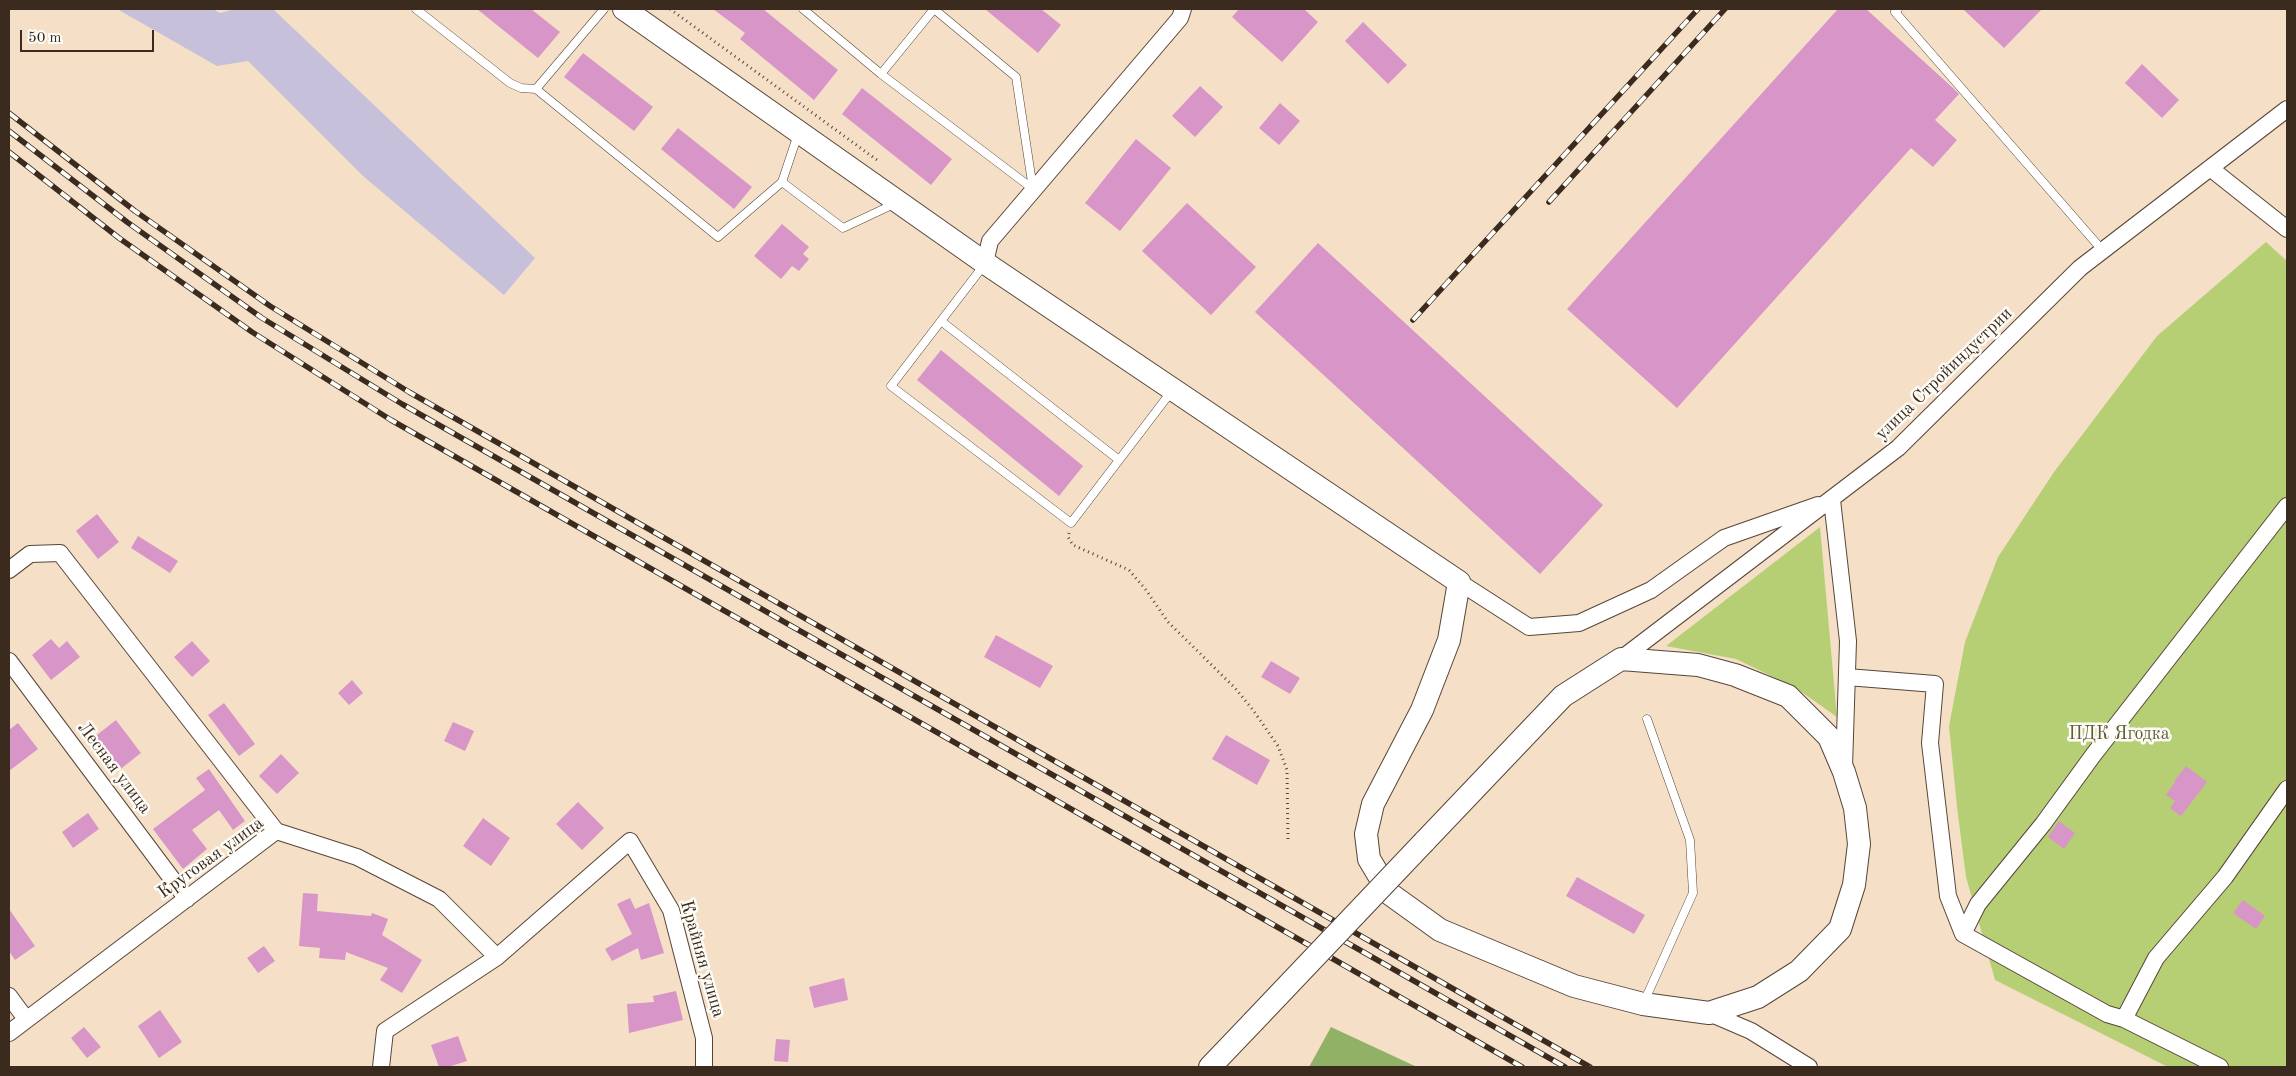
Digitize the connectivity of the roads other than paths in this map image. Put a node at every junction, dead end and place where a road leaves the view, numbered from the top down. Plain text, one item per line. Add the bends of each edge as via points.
1 (416, 9) edge
2 (604, 9) edge
3 (624, 9) edge
4 (803, 9) edge
5 (1183, 9) edge
6 (1898, 9) edge
7 (881, 74) junction
8 (536, 89) junction
9 (2287, 109) edge
10 (799, 132) junction
11 (2210, 168) junction
12 (782, 182) junction
13 (1033, 190) junction
14 (898, 202) junction
15 (2287, 229) edge
16 (2102, 251) junction
17 (985, 263) junction
18 (941, 321) junction
19 (1173, 390) junction
20 (1119, 460) junction
21 (1832, 500) junction
22 (2287, 506) edge
23 (9, 570) edge
24 (1459, 582) junction
25 (1621, 659) junction
26 (9, 661) edge
27 (1847, 677) junction
28 (1647, 719) dead end
29 (1844, 772) junction
30 (2287, 789) edge
31 (276, 831) junction
32 (187, 899) junction
33 (1963, 934) junction
34 (498, 957) junction
35 (9, 996) edge
36 (1643, 1004) junction
37 (1709, 1013) junction
38 (2124, 1018) junction
39 (26, 1019) junction
40 (9, 1033) edge
41 (381, 1067) edge
42 (704, 1067) edge
43 (1210, 1067) edge
44 (1809, 1067) edge
45 (2220, 1067) edge

1 - 8 lane via 510,82 521,88
2 - 8 lane
3 - 10 street
4 - 7 lane
5 - 13 street via 1180,18
6 - 16 lane via 1895,12
7 - 13 lane
7 - 13 lane via 934,9 1016,77
8 - 12 lane via 718,237
9 - 11 street, улица Стройиндустрии
10 - 12 lane
10 - 14 street
11 - 15 street
11 - 16 street, улица Стройиндустрии
12 - 14 lane via 844,228
13 - 17 street via 990,241
14 - 17 street
16 - 21 street, улица Стройиндустрии via 2080,268 1898,448
17 - 18 lane
17 - 19 street
18 - 20 lane
18 - 20 lane via 891,386 1071,523
19 - 20 lane
19 - 24 street
21 - 24 street via 1724,538 1651,590 1579,623 1529,627
21 - 25 street, улица Стройиндустрии
21 - 27 street via 1848,641
22 - 33 street via 1978,904
23 - 31 street via 30,554 60,553
24 - 36 street via 1449,640 1422,710 1373,804 1366,834 1369,859 1390,894 1440,930 1574,986
25 - 29 street via 1698,665 1735,675 1788,696 1828,737
25 - 43 street, bridge via 1563,696
26 - 32 street, Лесная улица
27 - 29 street
27 - 33 street via 1935,684 1930,743 1948,896
28 - 36 lane via 1690,840 1693,893
29 - 37 street via 1855,808 1859,844 1854,885 1840,929 1799,971 1758,997
30 - 38 street via 2225,877 2156,958
31 - 32 street, Круговая улица
31 - 34 street, Круговая улица via 357,858 440,899
32 - 39 street, Круговая улица
33 - 38 street via 2107,1014
34 - 41 street via 385,1031
34 - 42 street, Крайняя улица via 630,841 671,910 704,1038
35 - 39 street
36 - 37 street
37 - 44 street via 1751,1031
38 - 45 street
39 - 40 street, Круговая улица

